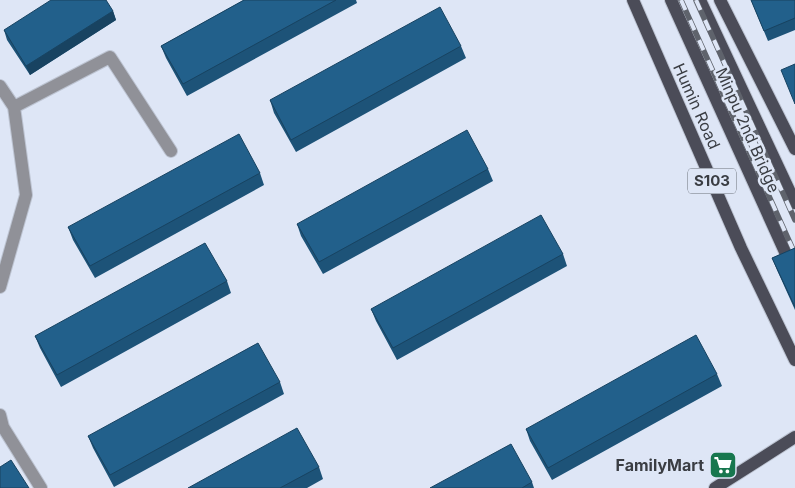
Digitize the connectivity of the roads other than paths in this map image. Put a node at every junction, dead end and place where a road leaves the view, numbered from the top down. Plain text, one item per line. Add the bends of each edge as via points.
1 (633, 0) edge
2 (671, 0) edge
3 (700, 0) edge
4 (720, 0) edge
5 (0, 86) edge
6 (14, 106) junction
7 (795, 149) edge
8 (172, 151) dead end
9 (795, 203) edge
10 (795, 274) edge
11 (0, 287) edge
12 (795, 360) edge
13 (0, 415) edge
14 (795, 437) edge
15 (41, 488) edge
16 (715, 488) edge

1 - 12 main road, Humin Road / S103 via 741,248
2 - 10 main road, Minpu 2nd Bridge
3 - 9 main road, Minpu 2nd Bridge
4 - 7 main road
5 - 6 lane
6 - 8 lane via 110,57
6 - 11 lane via 26,195
13 - 15 lane via 3,427
14 - 16 main road

